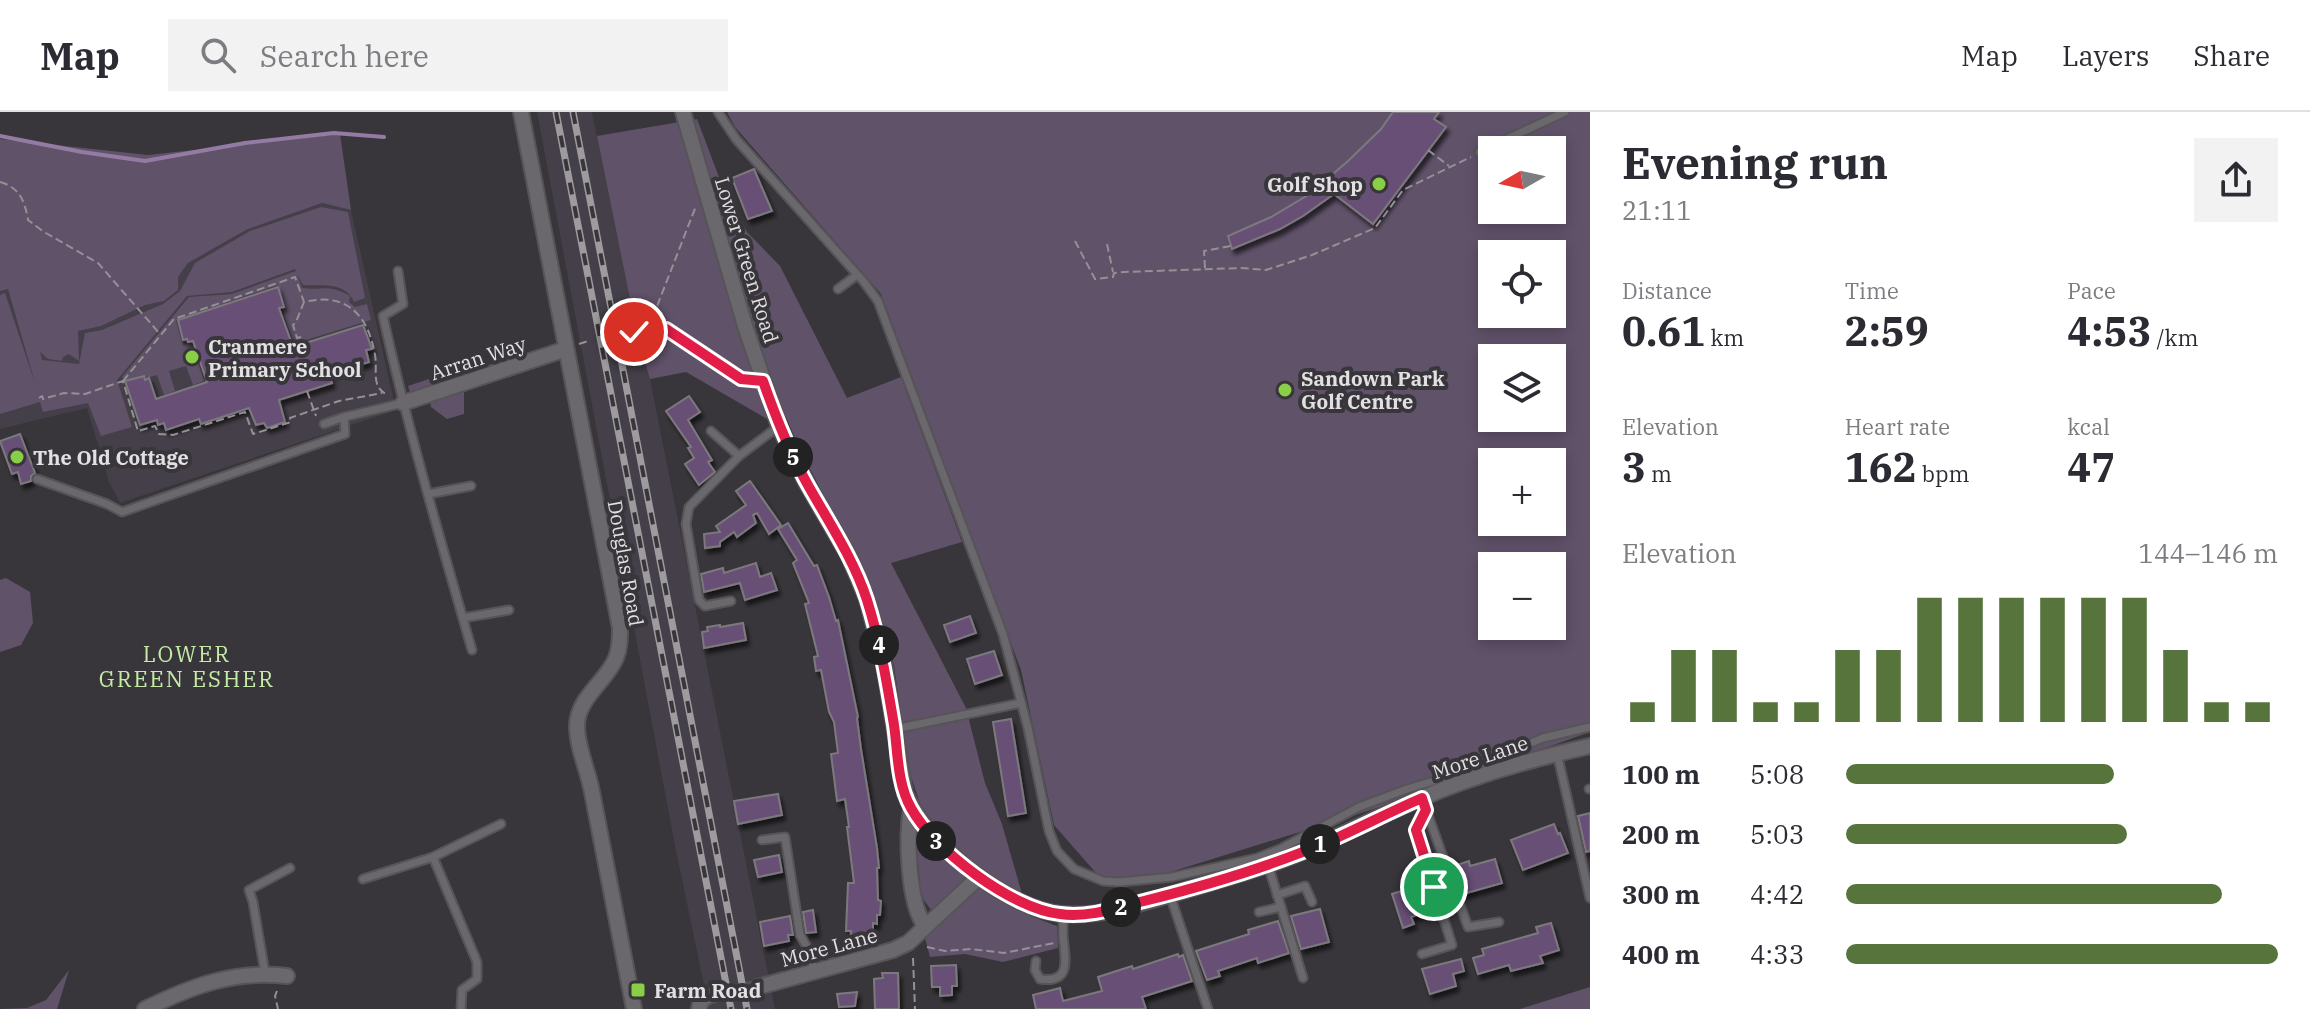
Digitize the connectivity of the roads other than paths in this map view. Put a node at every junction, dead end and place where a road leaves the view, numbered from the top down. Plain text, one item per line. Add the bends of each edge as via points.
1 (521, 112) edge
2 (683, 112) edge
3 (718, 112) edge
4 (1565, 112) edge
5 (1513, 136) edge
6 (398, 271) dead end
7 (857, 275) junction
8 (838, 289) dead end
9 (566, 349) junction
10 (402, 399) junction
11 (344, 417) junction
12 (321, 424) road end
13 (779, 426) junction
14 (711, 431) dead end
15 (739, 456) junction
16 (37, 479) dead end
17 (471, 486) dead end
18 (428, 494) junction
19 (731, 601) dead end
20 (509, 610) dead end
21 (463, 618) junction
22 (472, 650) dead end
23 (1021, 703) junction
24 (1590, 727) edge
25 (895, 729) junction
26 (1590, 746) edge
27 (1557, 753) junction
28 (1424, 804) junction
29 (911, 809) junction
30 (501, 824) dead end
31 (762, 840) dead end
32 (433, 857) junction
33 (1268, 865) junction
34 (290, 868) dead end
35 (979, 877) junction
36 (363, 879) dead end
37 (1170, 895) junction
38 (1277, 895) junction
39 (1590, 898) edge
40 (1312, 902) dead end
41 (1281, 907) junction
42 (1259, 912) dead end
43 (1063, 914) junction
44 (1499, 922) dead end
45 (925, 926) junction
46 (1422, 954) dead end
47 (1036, 961) dead end
48 (814, 971) junction
49 (265, 973) junction
50 (287, 976) road end
51 (1303, 978) dead end
52 (758, 987) tunnel mouth
53 (722, 992) tunnel mouth
54 (145, 1009) edge
55 (461, 1009) edge
56 (634, 1009) edge
57 (699, 1009) edge
58 (1208, 1009) edge

1 - 9 street, Douglas Road
2 - 13 street, Lower Green Road
3 - 7 lane
4 - 5 lane
6 - 10 lane via 403,304 383,316
7 - 8 lane
7 - 23 lane via 878,301 916,399 1003,634
9 - 10 street, Arran Way
9 - 56 street, Douglas Road via 620,628 616,659 586,699 577,724
10 - 11 lane
10 - 18 lane
11 - 12 lane
11 - 16 lane via 345,434 122,512
13 - 15 lane
13 - 25 street, Lower Green Road via 862,587
14 - 15 lane
15 - 19 lane via 689,507 686,524 699,600 705,606
17 - 18 lane
18 - 21 lane
20 - 21 lane
21 - 22 lane
23 - 24 lane via 1057,851 1074,869 1119,882 1172,877 1257,858 1359,807 1543,738
23 - 25 lane
25 - 29 street, More Lane
26 - 27 street, More Lane
27 - 28 street, More Lane
27 - 39 lane
28 - 33 street, More Lane
28 - 44 lane via 1468,927
28 - 46 lane via 1416,830 1452,945
29 - 35 street, More Lane via 937,842
29 - 45 street via 914,906
30 - 32 lane
31 - 48 lane via 785,837 800,935
32 - 36 lane
32 - 55 lane via 477,962 477,979 462,990
33 - 37 street, More Lane
33 - 38 lane
34 - 49 lane via 249,890
35 - 43 street, More Lane via 1037,909
35 - 45 street, More Lane
37 - 43 street, More Lane via 1082,915
37 - 58 lane
38 - 40 lane via 1305,886
38 - 41 lane
41 - 42 lane
41 - 51 lane
43 - 47 lane via 1067,952 1061,975 1040,979
45 - 48 street, More Lane via 893,950
48 - 52 street, More Lane
49 - 50 street
49 - 54 street via 209,982
53 - 57 street via 707,996

